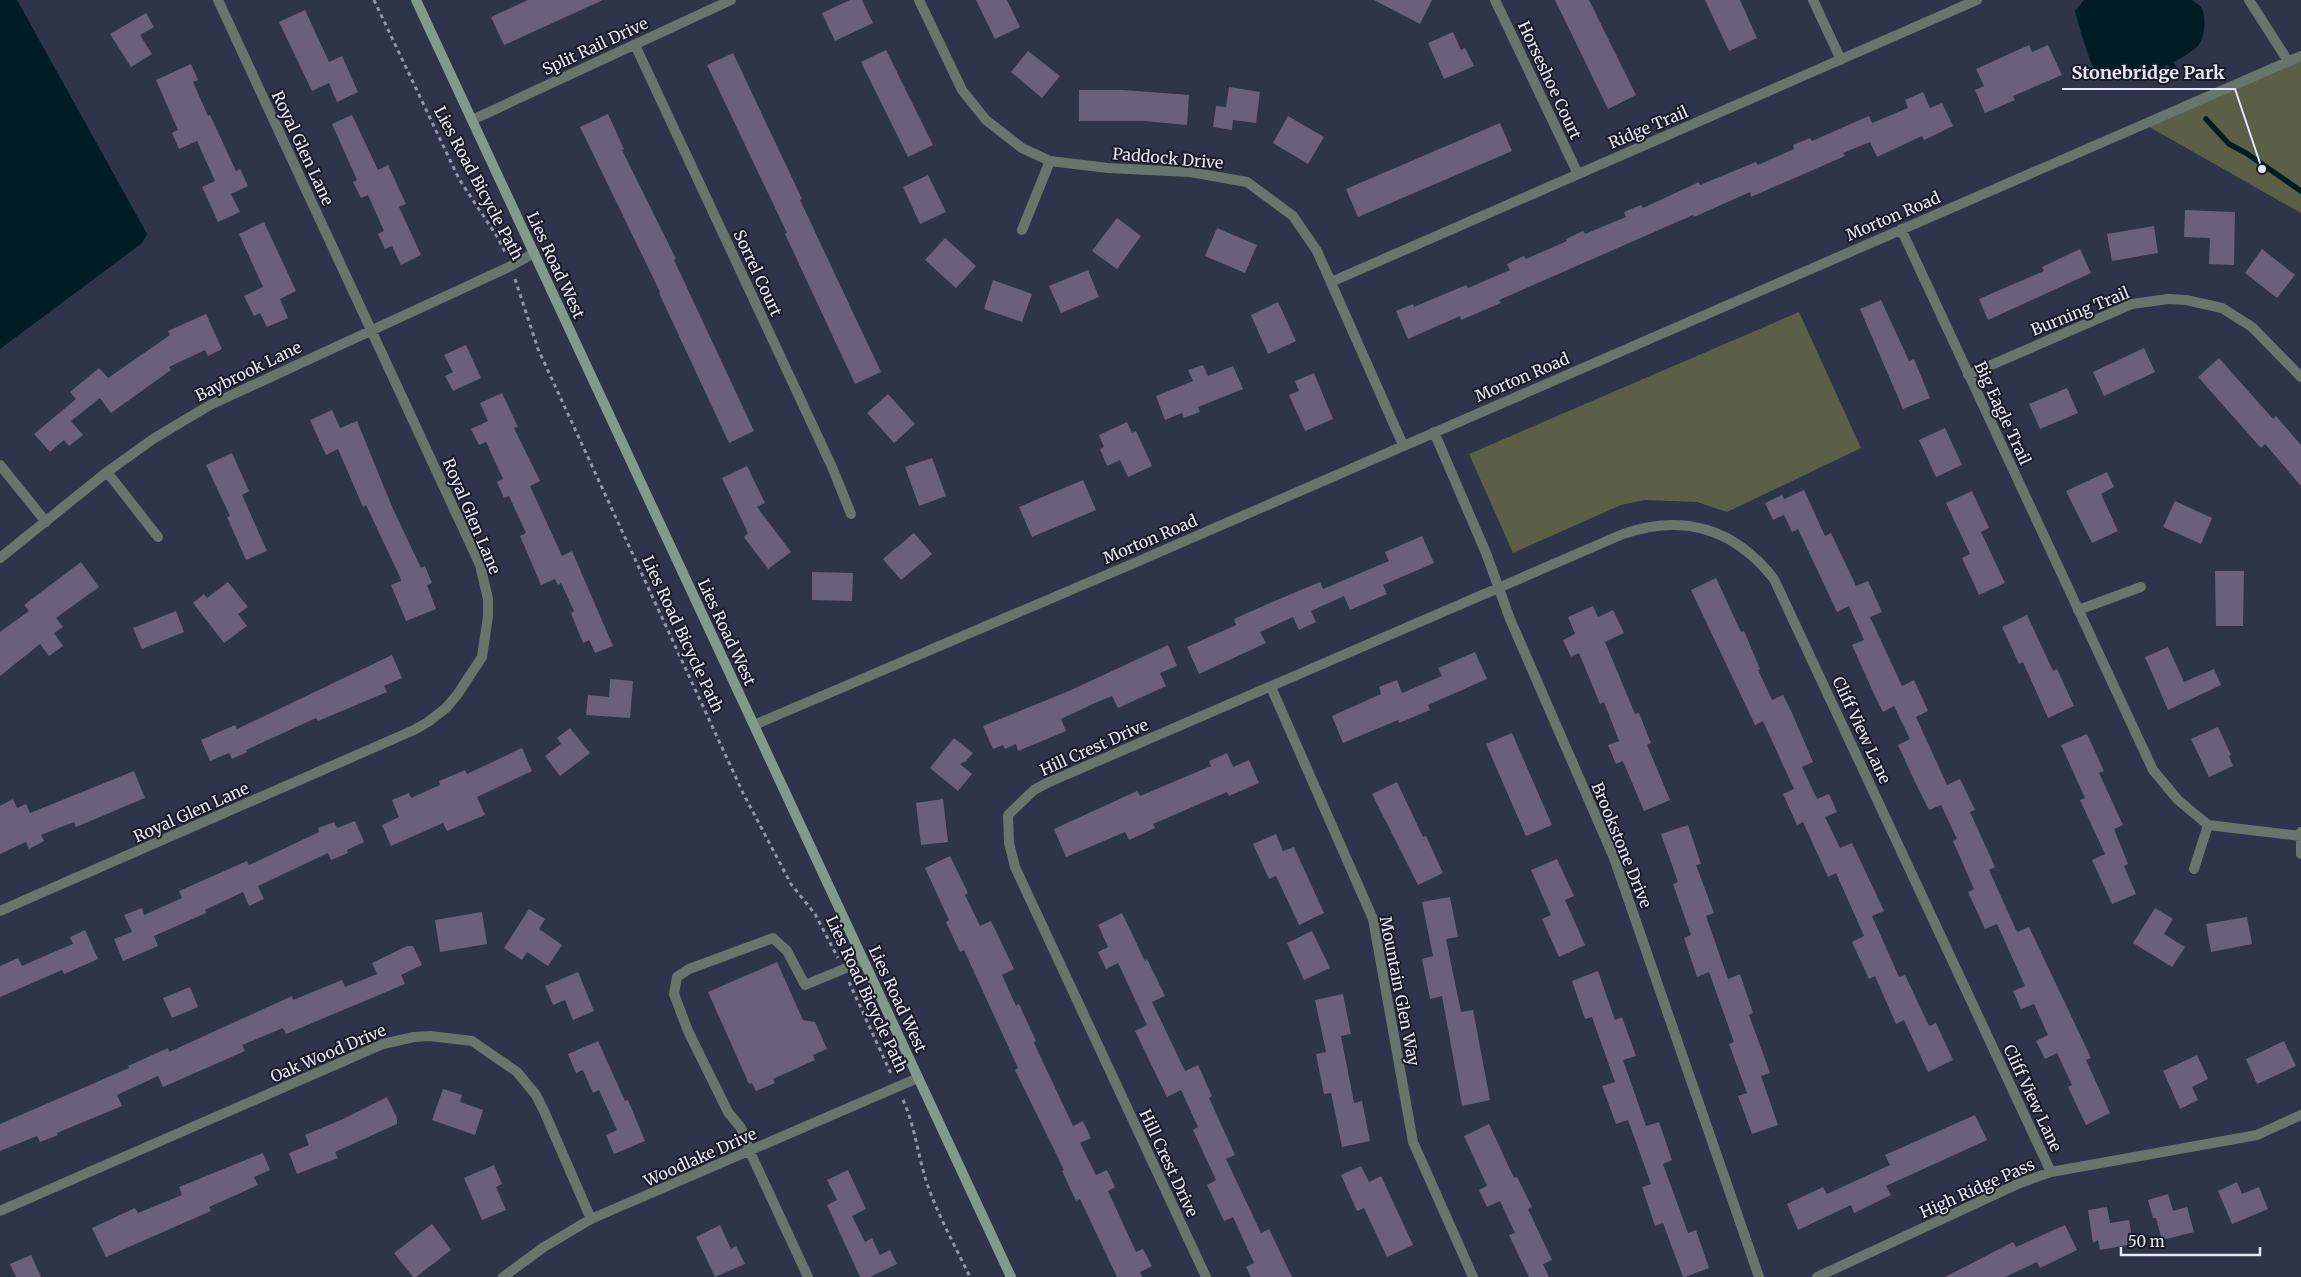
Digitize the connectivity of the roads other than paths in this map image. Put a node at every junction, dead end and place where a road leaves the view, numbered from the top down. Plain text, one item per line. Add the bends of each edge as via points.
1 (218, 0) edge
2 (416, 0) edge
3 (731, 0) edge
4 (919, 0) edge
5 (1495, 0) edge
6 (1813, 0) edge
7 (1977, 0) edge
8 (2249, 0) edge
9 (635, 45) junction
10 (2301, 56) edge
11 (1840, 60) junction
12 (2288, 61) junction
13 (472, 120) junction
14 (1050, 161) junction
15 (1578, 174) junction
16 (1901, 229) junction
17 (1022, 230) dead end
18 (534, 253) junction
19 (1331, 282) junction
20 (371, 329) junction
21 (1968, 375) junction
22 (2301, 377) edge
23 (1434, 432) junction
24 (1403, 445) junction
25 (0, 465) edge
26 (107, 472) junction
27 (851, 514) dead end
28 (46, 522) junction
29 (158, 537) dead end
30 (0, 558) edge
31 (2142, 587) dead end
32 (1499, 588) junction
33 (2078, 610) junction
34 (1271, 687) junction
35 (754, 725) junction
36 (2208, 825) junction
37 (2301, 835) edge
38 (2301, 854) edge
39 (2194, 869) dead end
40 (0, 911) edge
41 (863, 961) junction
42 (918, 1078) junction
43 (2301, 1115) edge
44 (750, 1152) junction
45 (2051, 1172) junction
46 (0, 1211) edge
47 (592, 1219) junction
48 (503, 1277) edge
49 (808, 1277) edge
50 (1011, 1277) edge
51 (1206, 1277) edge
52 (1473, 1277) edge
53 (1759, 1277) edge
54 (1817, 1277) edge

1 - 20 street, Royal Glen Lane
2 - 13 street, Lies Road West
3 - 9 street, Split Rail Drive
4 - 14 street, Paddock Drive via 947,62 973,106 1003,135
5 - 15 street, Horseshoe Court
6 - 11 street
7 - 11 street, Ridge Trail
8 - 12 street
9 - 13 street, Split Rail Drive
9 - 27 street, Sorrel Court
10 - 12 street, Morton Road
11 - 15 street, Ridge Trail
12 - 16 street, Morton Road
13 - 18 street, Lies Road West
14 - 17 street
14 - 19 street, Paddock Drive via 1190,172 1247,182 1293,216 1317,252
15 - 19 street, Ridge Trail
16 - 21 street, Big Eagle Trail
16 - 23 street, Morton Road
18 - 20 street, Baybrook Lane
18 - 35 street, Lies Road West
19 - 24 street, Paddock Drive
20 - 26 street, Baybrook Lane via 210,404
20 - 40 street, Royal Glen Lane via 480,565 488,599 482,657 458,695 446,708 414,730
21 - 22 street, Burning Trail via 2132,304 2168,299 2222,308 2252,327
21 - 33 street, Big Eagle Trail
23 - 24 street, Morton Road
23 - 32 street, Brookstone Drive
24 - 35 street, Morton Road
25 - 28 street
26 - 28 street, Baybrook Lane
26 - 29 street
28 - 30 street, Baybrook Lane
31 - 33 street
32 - 34 street, Hill Crest Drive
32 - 45 street, Cliff View Lane via 1623,534 1651,526 1682,525 1714,531 1759,560 1782,595
32 - 53 street, Brookstone Drive via 1614,858
33 - 36 street, Big Eagle Trail via 2152,770 2178,800
34 - 51 street, Hill Crest Drive via 1047,783 1034,790 1008,815 1008,843 1015,867
34 - 52 street, Mountain Glen Way via 1373,919 1413,1142
35 - 41 street, Lies Road West
36 - 37 street
36 - 39 street
37 - 38 street
41 - 42 street, Lies Road West
41 - 44 street via 805,985 787,951 773,938 689,969 677,977 674,994 688,1031 718,1094 741,1128
42 - 44 street, Woodlake Drive
42 - 50 street, Lies Road West
43 - 45 street, High Ridge Pass via 2256,1135
44 - 47 street, Woodlake Drive
44 - 49 street
45 - 54 street, High Ridge Pass via 2020,1183
46 - 47 street, Oak Wood Drive via 383,1044 430,1036 472,1041 507,1064 526,1082 544,1111
47 - 48 street, Woodlake Drive via 544,1247

